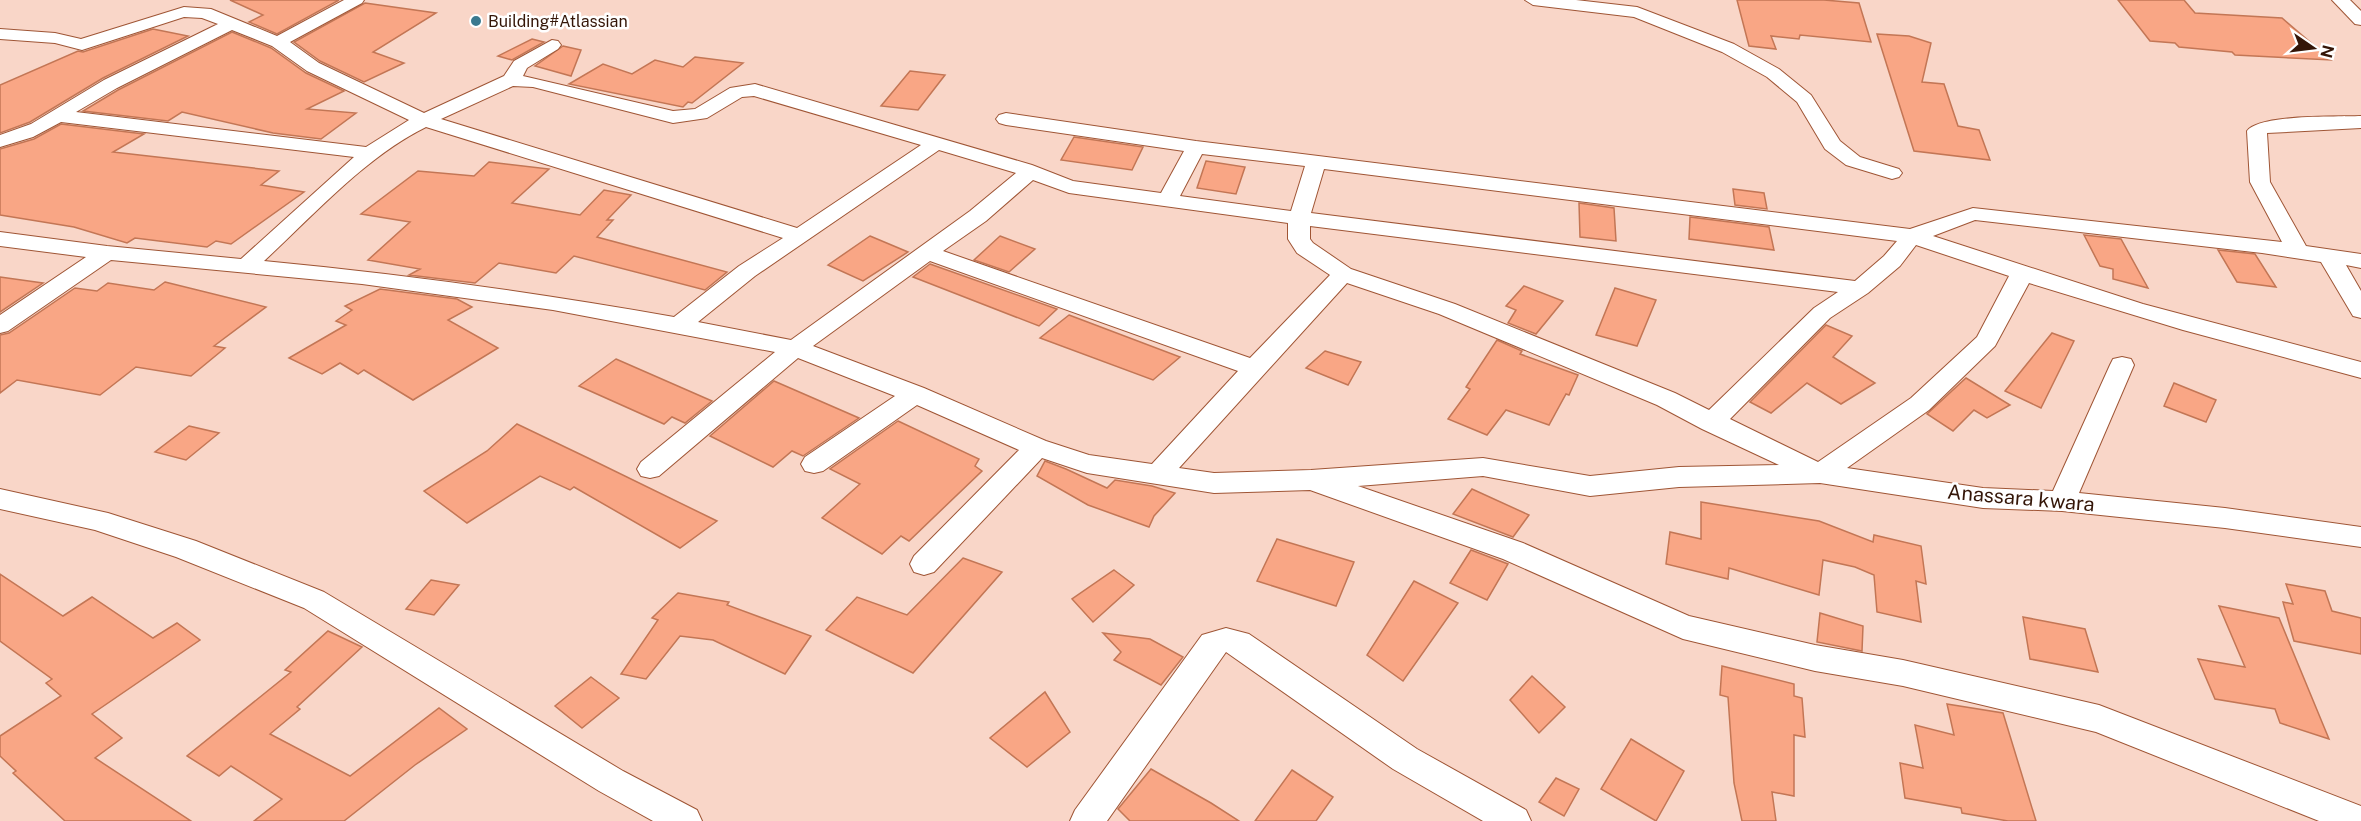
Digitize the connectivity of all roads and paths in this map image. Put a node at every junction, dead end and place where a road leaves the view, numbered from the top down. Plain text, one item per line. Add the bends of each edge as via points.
1 (356, 0) edge
2 (1533, 0) edge
3 (2340, 0) edge
4 (1631, 6) edge
5 (2361, 21) edge
6 (231, 24) junction
7 (0, 34) edge
8 (278, 42) junction
9 (552, 45) dead end
10 (511, 80) junction
11 (56, 117) junction
12 (1006, 119) dead end
13 (424, 120) junction
14 (2361, 122) edge
15 (0, 141) edge
16 (936, 143) junction
17 (1196, 147) junction
18 (370, 153) junction
19 (1316, 162) junction
20 (1031, 171) junction
21 (1892, 172) dead end
22 (1168, 200) junction
23 (1299, 218) junction
24 (800, 236) junction
25 (1912, 236) junction
26 (0, 239) edge
27 (2298, 252) junction
28 (927, 253) junction
29 (106, 254) junction
30 (2329, 256) junction
31 (2361, 261) edge
32 (245, 267) junction
33 (1342, 274) junction
34 (2022, 274) junction
35 (1860, 288) junction
36 (2361, 311) edge
37 (0, 326) edge
38 (678, 326) junction
39 (795, 348) junction
40 (2122, 365) dead end
41 (1254, 368) junction
42 (2361, 370) edge
43 (915, 394) junction
44 (1711, 423) junction
45 (1037, 447) junction
46 (814, 464) dead end
47 (650, 469) dead end
48 (1820, 474) junction
49 (1158, 475) junction
50 (1311, 480) junction
51 (0, 499) edge
52 (2062, 501) junction
53 (2361, 537) edge
54 (924, 564) dead end
55 (685, 821) edge
56 (1088, 821) edge
57 (1514, 821) edge
58 (2359, 821) edge

1 - 8 street
2 - 4 street
3 - 5 street
4 - 21 street via 1728,48 1773,73 1804,99 1832,146 1853,161
6 - 7 street via 205,13 184,12 82,45 55,38
6 - 8 street
6 - 11 street via 92,94
8 - 13 street via 313,67
9 - 10 street via 520,65
10 - 13 street
10 - 16 street via 672,117 705,113 737,93 755,90
11 - 15 street via 34,131
11 - 18 street
12 - 17 street
13 - 18 street
13 - 24 street
14 - 27 street via 2275,125 2257,131 2260,182
16 - 20 street
16 - 24 street
17 - 19 street
17 - 22 street
18 - 32 street
19 - 23 street
19 - 25 street
20 - 22 street via 1069,187
20 - 28 street
22 - 23 street
23 - 33 street via 1302,244
23 - 35 street
24 - 38 street via 747,271
25 - 27 street via 1972,214
25 - 34 street
25 - 35 street via 1892,261
26 - 29 street, Anassara kwara
27 - 30 street
28 - 39 street
28 - 41 street
29 - 32 street, Anassara kwara
29 - 37 street
30 - 31 street
30 - 36 street
32 - 38 street, Anassara kwara via 553,303
33 - 41 street
33 - 44 street via 1447,309 1666,399
34 - 42 street via 2272,349
34 - 48 street via 1987,341 1920,404
35 - 44 street via 1822,313
38 - 39 street, Anassara kwara
39 - 43 street, Anassara kwara
39 - 47 street
40 - 52 street
41 - 49 street
43 - 45 street, Anassara kwara
43 - 46 street
44 - 48 street
45 - 49 street, Anassara kwara via 1087,464
45 - 54 street
48 - 50 street, Anassara kwara via 1679,477 1590,486 1483,467
48 - 52 street, Anassara kwara via 1983,498
49 - 50 street, Anassara kwara via 1214,483
50 - 58 street via 1512,551 1683,627 2099,719
51 - 55 street via 98,520 186,549 314,600 611,781
52 - 53 street, Anassara kwara
56 - 57 street via 1213,644 1226,640 1238,643 1405,759

